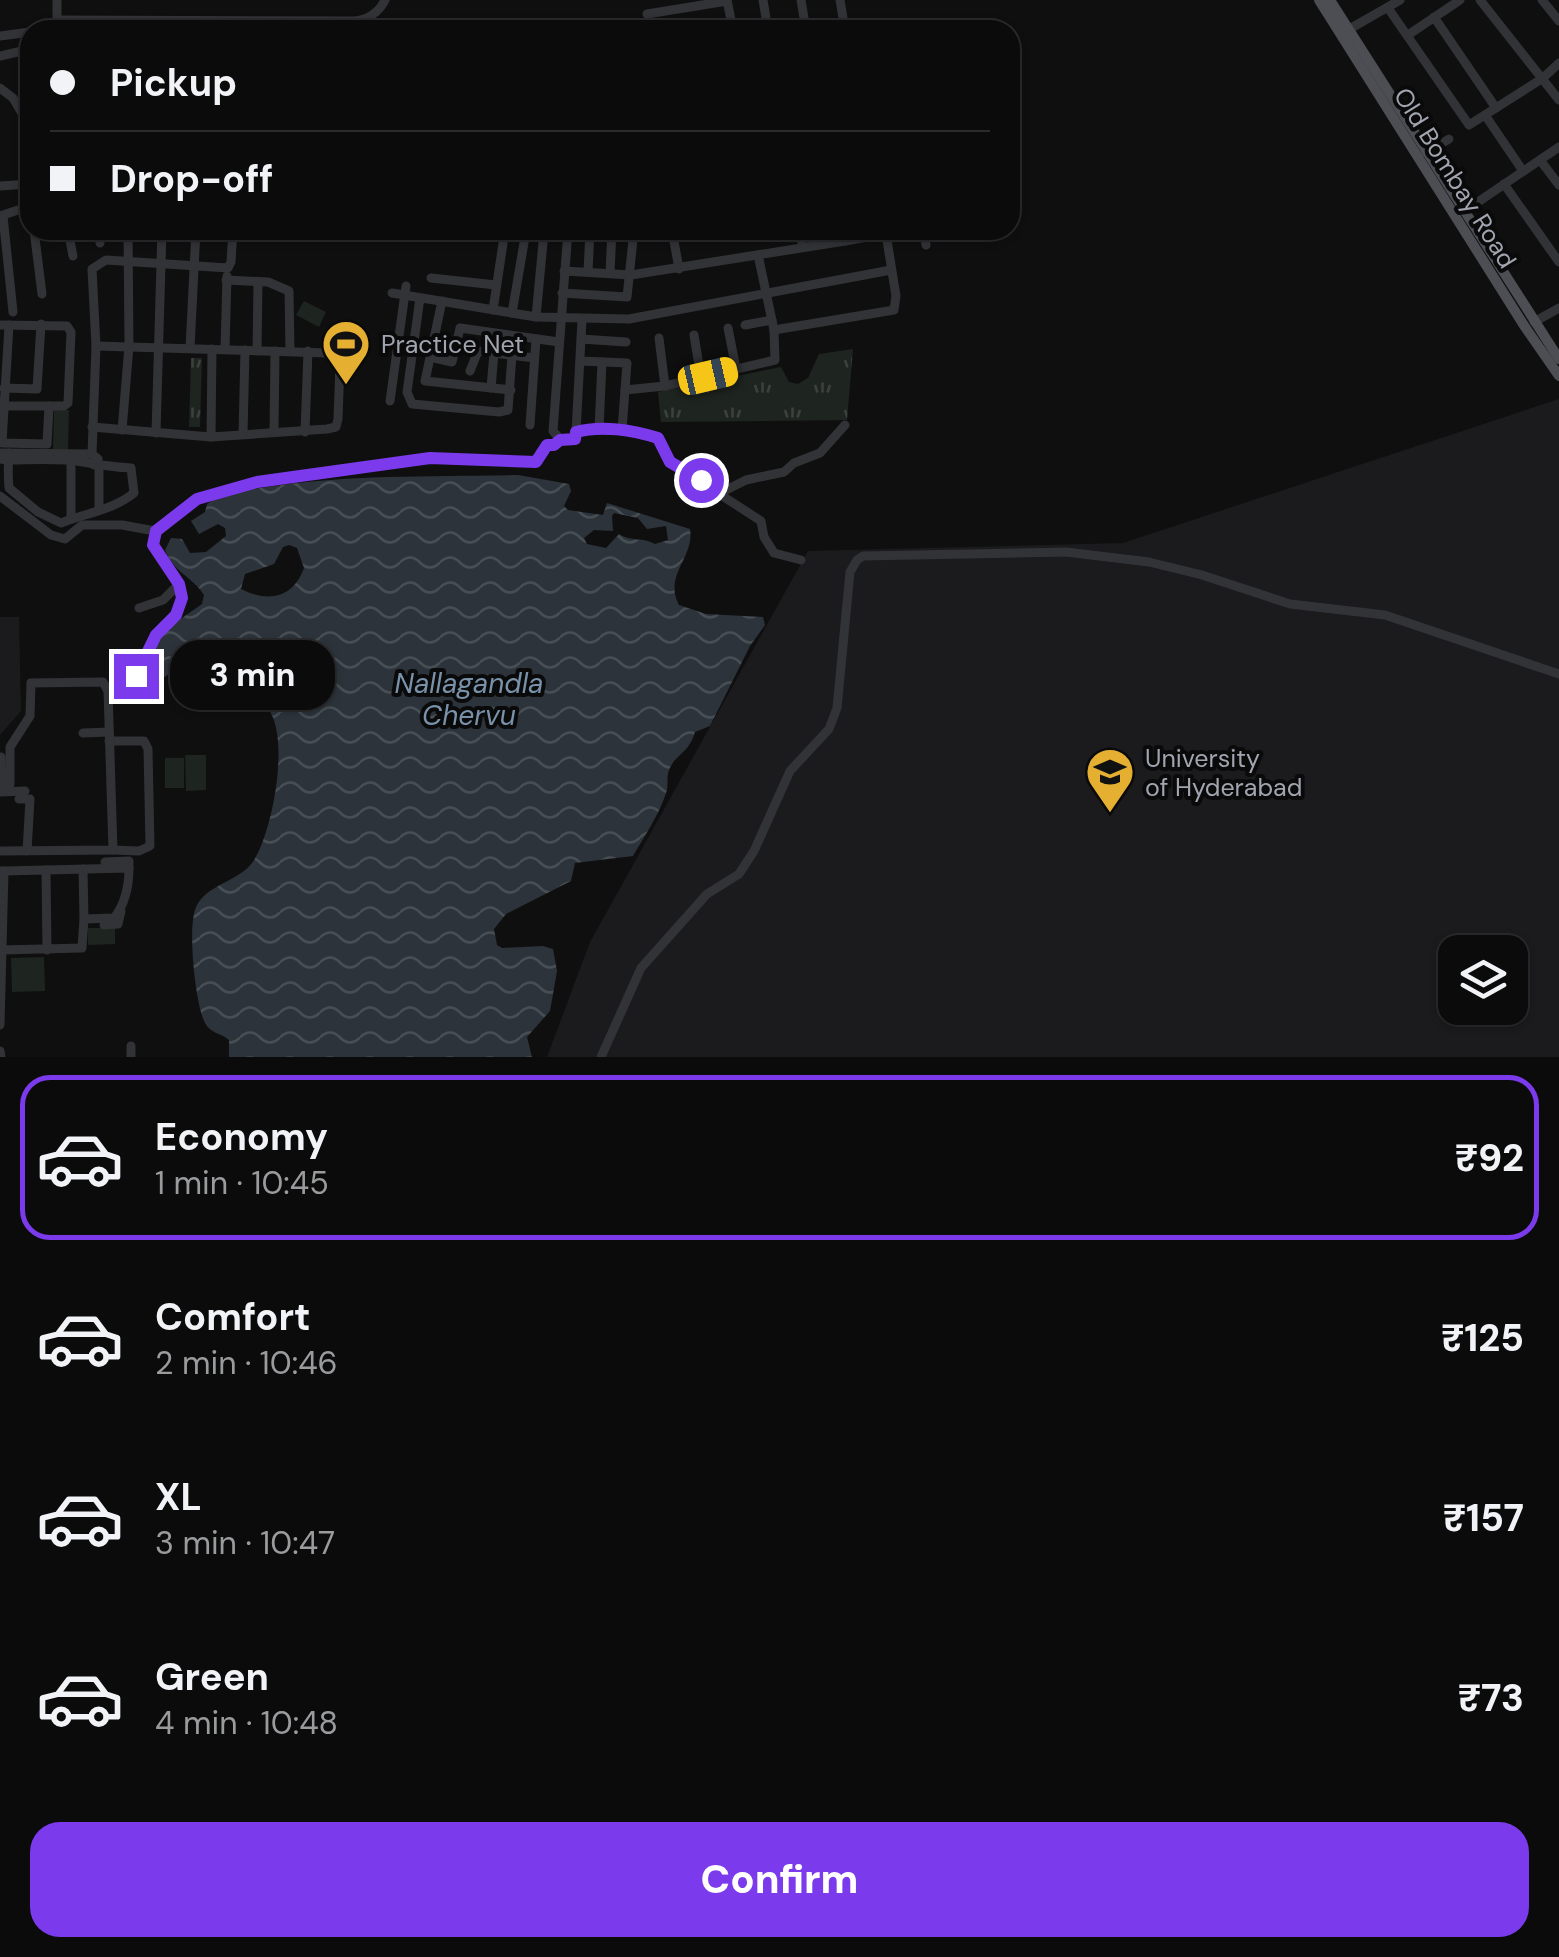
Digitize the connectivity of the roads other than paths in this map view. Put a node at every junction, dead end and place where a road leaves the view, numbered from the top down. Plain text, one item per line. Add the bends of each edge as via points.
1 (385, 0) edge
2 (727, 0) edge
3 (1319, 0) edge
4 (1330, 0) edge
5 (1400, 0) edge
6 (1460, 0) edge
7 (1480, 0) edge
8 (1542, 0) edge
9 (1388, 8) junction
10 (647, 14) dead end
11 (1434, 17) junction
12 (364, 20) edge
13 (1559, 21) edge
14 (1344, 32) junction
15 (1408, 35) junction
16 (1559, 63) edge
17 (1543, 78) junction
18 (0, 88) edge
19 (1559, 100) edge
20 (1496, 108) junction
21 (20, 110) edge
22 (1485, 115) junction
23 (1449, 139) dead end
24 (1559, 147) edge
25 (1426, 153) junction
26 (1540, 160) junction
27 (1523, 171) junction
28 (1504, 184) junction
29 (1559, 185) edge
30 (1478, 202) dead end
31 (1, 216) edge
32 (35, 240) edge
33 (70, 240) edge
34 (100, 240) edge
35 (128, 240) edge
36 (162, 240) edge
37 (195, 240) edge
38 (232, 240) edge
39 (507, 240) edge
40 (525, 240) edge
41 (543, 240) edge
42 (567, 240) edge
43 (590, 240) edge
44 (612, 240) edge
45 (633, 240) edge
46 (674, 240) edge
47 (801, 240) edge
48 (829, 240) edge
49 (887, 240) edge
50 (925, 240) edge
51 (100, 243) dead end
52 (926, 245) dead end
53 (803, 247) junction
54 (758, 254) junction
55 (73, 256) dead end
56 (127, 262) junction
57 (161, 262) junction
58 (1559, 262) edge
59 (193, 266) junction
60 (228, 268) junction
61 (678, 269) junction
62 (892, 270) junction
63 (564, 271) junction
64 (588, 272) junction
65 (610, 273) junction
66 (631, 276) junction
67 (431, 278) dead end
68 (226, 280) junction
69 (258, 283) junction
70 (496, 284) junction
71 (406, 290) junction
72 (392, 293) dead end
73 (562, 293) junction
74 (42, 294) dead end
75 (766, 294) junction
76 (420, 298) junction
77 (442, 301) junction
78 (463, 305) junction
79 (1559, 308) edge
80 (493, 310) junction
81 (13, 312) dead end
82 (512, 313) junction
83 (536, 317) junction
84 (560, 319) junction
85 (582, 320) junction
86 (1534, 322) junction
87 (41, 324) junction
88 (4, 325) edge
89 (745, 325) dead end
90 (773, 325) junction
91 (460, 328) junction
92 (728, 328) dead end
93 (694, 335) dead end
94 (659, 338) dead end
95 (536, 339) junction
96 (581, 339) junction
97 (559, 342) junction
98 (626, 342) dead end
99 (96, 346) junction
100 (129, 346) junction
101 (158, 346) junction
102 (190, 348) junction
103 (212, 349) junction
104 (225, 349) junction
105 (245, 350) junction
106 (275, 350) junction
107 (257, 351) junction
108 (290, 351) junction
109 (308, 351) junction
110 (494, 352) junction
111 (512, 355) junction
112 (430, 357) junction
113 (534, 358) junction
114 (1559, 359) edge
115 (580, 361) junction
116 (602, 362) junction
117 (736, 369) junction
118 (470, 371) dead end
119 (1559, 376) edge
120 (700, 378) junction
121 (408, 380) junction
122 (425, 381) junction
123 (665, 386) junction
124 (491, 388) junction
125 (2, 389) edge
126 (511, 390) junction
127 (624, 390) junction
128 (390, 401) dead end
129 (1, 402) edge
130 (50, 406) junction
131 (530, 425) dead end
132 (845, 425) dead end
133 (92, 428) junction
134 (598, 429) junction
135 (122, 430) junction
136 (622, 430) junction
137 (274, 431) junction
138 (306, 432) junction
139 (576, 432) junction
140 (156, 433) junction
141 (243, 434) junction
142 (210, 437) junction
143 (560, 440) junction
144 (4, 456) edge
145 (71, 458) junction
146 (95, 462) junction
147 (718, 494) junction
148 (0, 496) edge
149 (99, 508) junction
150 (71, 519) junction
151 (156, 531) junction
152 (801, 560) dead end
153 (179, 584) junction
154 (140, 608) dead end
155 (1559, 674) edge
156 (136, 676) dead end
157 (83, 733) dead end
158 (109, 737) junction
159 (2, 756) edge
160 (1, 787) edge
161 (113, 850) junction
162 (0, 851) edge
163 (28, 851) junction
164 (105, 862) dead end
165 (129, 868) junction
166 (82, 869) junction
167 (46, 870) junction
168 (2, 871) edge
169 (121, 909) junction
170 (84, 919) junction
171 (104, 925) dead end
172 (1, 950) edge
173 (47, 950) junction
174 (0, 1026) edge
175 (601, 1057) edge

1 - 12 street
2 - 10 street
3 - 14 main road, Old Bombay Road
4 - 14 main road, Old Bombay Road
5 - 9 street
6 - 11 street
7 - 17 street
8 - 13 street
9 - 14 street
9 - 15 street
11 - 15 street
11 - 20 street
14 - 25 main road, Old Bombay Road
14 - 119 main road, Old Bombay Road
15 - 22 street via 1469,126
16 - 17 street
17 - 19 street
17 - 20 street
18 - 21 street
20 - 22 street
22 - 27 street
23 - 25 street
24 - 26 street
25 - 86 main road, Old Bombay Road
26 - 27 street
26 - 29 street
27 - 28 street
28 - 30 street
28 - 58 street
31 - 81 street
32 - 74 street
33 - 55 street
34 - 51 street
35 - 56 street
36 - 57 street
37 - 59 street
38 - 60 street
39 - 70 street
40 - 82 street
41 - 83 street
42 - 63 street
43 - 64 street
44 - 65 street
45 - 66 street
46 - 61 street
47 - 53 street
48 - 53 street
49 - 62 street
50 - 52 street
53 - 54 street
54 - 61 street
54 - 75 street
56 - 57 street
56 - 99 street via 106,260 92,269
56 - 100 street
57 - 59 street
57 - 101 street
59 - 60 street
59 - 102 street
60 - 68 street
61 - 66 street
62 - 75 street
62 - 90 street via 892,312
63 - 64 street
63 - 73 street
64 - 65 street
65 - 66 street
66 - 73 street via 625,298
67 - 70 street
68 - 69 street
68 - 104 street
69 - 107 street
69 - 108 street via 291,294
70 - 80 street
71 - 72 street
71 - 76 street
71 - 128 street
73 - 84 street
75 - 85 street via 629,319
75 - 90 street
76 - 77 street
76 - 121 street
77 - 78 street
77 - 112 street
78 - 80 street
78 - 91 street
79 - 86 street
80 - 82 street
82 - 83 street
83 - 84 street
84 - 85 street
84 - 97 street
85 - 96 street
86 - 114 main road, Old Bombay Road
87 - 88 street
87 - 125 street via 38,389
87 - 130 street via 70,328 64,406
88 - 125 street
89 - 90 street
90 - 117 street via 775,360
91 - 95 street
91 - 112 street via 452,362
92 - 117 street
93 - 120 street
94 - 123 street
95 - 97 street
95 - 113 street
96 - 98 street
96 - 115 street
97 - 143 street via 553,430
99 - 100 street
99 - 133 street
100 - 101 street
100 - 135 street
101 - 102 street
101 - 140 street
102 - 103 street
103 - 104 street
103 - 142 street
104 - 105 street
105 - 107 street
105 - 141 street
106 - 107 street
106 - 108 street
106 - 137 street
108 - 109 street
109 - 138 street
109 - 138 street via 338,357 339,382 336,427
110 - 111 street
110 - 118 street via 476,352
110 - 124 street
111 - 113 street
111 - 126 street
112 - 122 street
113 - 131 street
115 - 116 street
115 - 139 street
116 - 127 street via 626,359
116 - 134 street
117 - 120 street
120 - 123 street
121 - 122 street
121 - 126 street via 407,397 416,405 504,412
122 - 124 street
123 - 127 street
124 - 126 street
125 - 129 street
127 - 136 street
129 - 130 street
129 - 130 street via 4,444 47,444
132 - 147 street via 820,453
133 - 135 street
133 - 146 street
134 - 136 street
134 - 139 street
135 - 140 street
136 - 147 street via 658,438 670,462
137 - 138 street
137 - 141 street
139 - 143 street via 575,439
140 - 142 street
141 - 142 street
143 - 151 street via 547,445 536,462 430,458 257,482 197,499
144 - 145 street
144 - 150 street via 9,488 48,517
145 - 146 street
145 - 150 street
146 - 149 street
146 - 149 street via 131,468 134,478 132,495 114,508
147 - 152 street via 761,521 774,554
148 - 151 street via 65,540 82,525
149 - 150 street
151 - 153 street via 153,545
153 - 154 street via 163,600
153 - 156 street via 176,615 156,635
155 - 175 street via 1384,615 1290,604 1149,562 1066,552 864,556 850,572 837,708 829,729 790,771 739,874 707,894 641,968
157 - 158 street
158 - 160 street via 104,682 34,681 30,716 10,747 10,784
158 - 161 street
158 - 161 street via 144,740 148,750 150,846
159 - 160 street
160 - 163 street via 30,799
161 - 163 street
162 - 163 street
164 - 165 street via 129,861
165 - 166 street
165 - 169 street
166 - 167 street
166 - 170 street
167 - 168 street
167 - 173 street
168 - 172 street
169 - 170 street via 114,918
169 - 171 street via 118,924
170 - 173 street via 82,948
172 - 173 street
172 - 174 street

